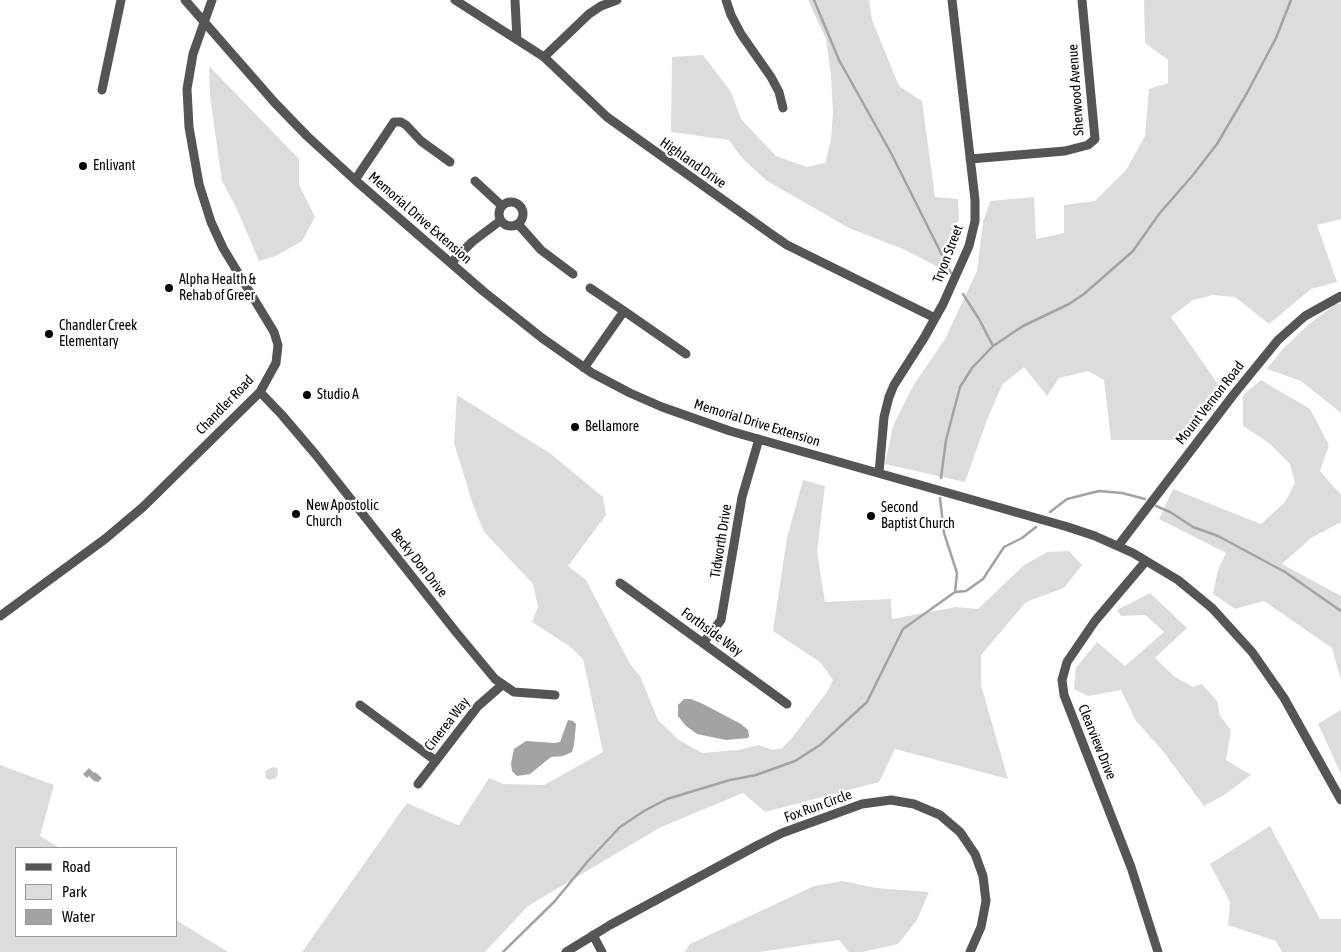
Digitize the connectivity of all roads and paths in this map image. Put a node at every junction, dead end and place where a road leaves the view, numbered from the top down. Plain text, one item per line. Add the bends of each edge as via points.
1 (121, 0) edge
2 (185, 0) edge
3 (212, 0) edge
4 (455, 0) edge
5 (515, 0) edge
6 (617, 0) edge
7 (726, 0) edge
8 (952, 0) edge
9 (1082, 0) edge
10 (204, 22) junction
11 (517, 40) junction
12 (544, 57) junction
13 (102, 90) dead end
14 (783, 108) dead end
15 (970, 159) junction
16 (450, 162) dead end
17 (355, 180) junction
18 (475, 181) dead end
19 (502, 206) junction
20 (500, 221) junction
21 (518, 224) junction
22 (451, 263) junction
23 (573, 274) dead end
24 (590, 288) dead end
25 (1341, 296) edge
26 (624, 311) junction
27 (935, 318) junction
28 (686, 354) dead end
29 (584, 368) junction
30 (260, 392) junction
31 (759, 439) junction
32 (880, 473) junction
33 (1118, 546) junction
34 (1146, 561) junction
35 (620, 583) dead end
36 (0, 616) edge
37 (704, 642) junction
38 (502, 685) junction
39 (554, 695) dead end
40 (360, 704) dead end
41 (787, 704) dead end
42 (436, 760) junction
43 (418, 784) dead end
44 (1341, 800) edge
45 (593, 935) junction
46 (973, 951) edge
47 (566, 952) edge
48 (602, 952) edge
49 (1158, 952) edge

1 - 13 street
2 - 10 street, Memorial Drive Extension
3 - 10 street
4 - 11 street, Highland Drive
5 - 11 street
6 - 12 street via 589,14
7 - 14 street via 734,22 780,92
8 - 15 street, Tryon Street
9 - 15 street, Sherwood Avenue via 1095,139 1088,145 1065,150
10 - 17 street, Memorial Drive Extension via 275,103
10 - 30 street, Chandler Road via 192,54 189,74 189,127 198,184 210,222 276,338 276,363
11 - 12 street, Highland Drive
12 - 27 street, Highland Drive via 607,117 771,234
15 - 27 street, Tryon Street via 975,209 973,233 961,266
16 - 17 street via 421,141 406,125 394,122
17 - 22 street, Memorial Drive Extension
18 - 19 street
19 - 20 street via 498,213
19 - 21 street via 509,202 519,205 523,214
20 - 21 street via 507,225
20 - 22 street
21 - 23 street via 541,250
22 - 29 street, Memorial Drive Extension
24 - 26 street
25 - 33 street, Mount Vernon Road via 1305,316 1278,340
26 - 28 street
26 - 29 street
27 - 32 street, Tryon Street via 889,397 884,417
29 - 31 street, Memorial Drive Extension via 662,407
30 - 36 street, Chandler Road via 143,507
30 - 38 street, Becky Don Drive via 316,455
31 - 32 street, Memorial Drive Extension
31 - 37 street, Tidworth Drive via 742,497 721,620
32 - 33 street, Memorial Drive Extension via 1068,527
33 - 34 street, Memorial Drive Extension
34 - 44 street, Memorial Drive Extension via 1195,593 1246,646 1284,698
34 - 49 street, Clearview Drive via 1095,621 1067,662 1062,680 1064,695 1131,867
35 - 37 street, Forthside Way
37 - 41 street, Forthside Way
38 - 39 street via 514,692
38 - 42 street, Cinerea Way via 478,706
40 - 42 street
42 - 43 street, Cinerea Way
45 - 46 street, Fox Run Circle via 782,833 862,804 891,800 914,804 940,816 960,832 975,854 983,876 986,901
45 - 47 street, Fox Run Circle
45 - 48 street

